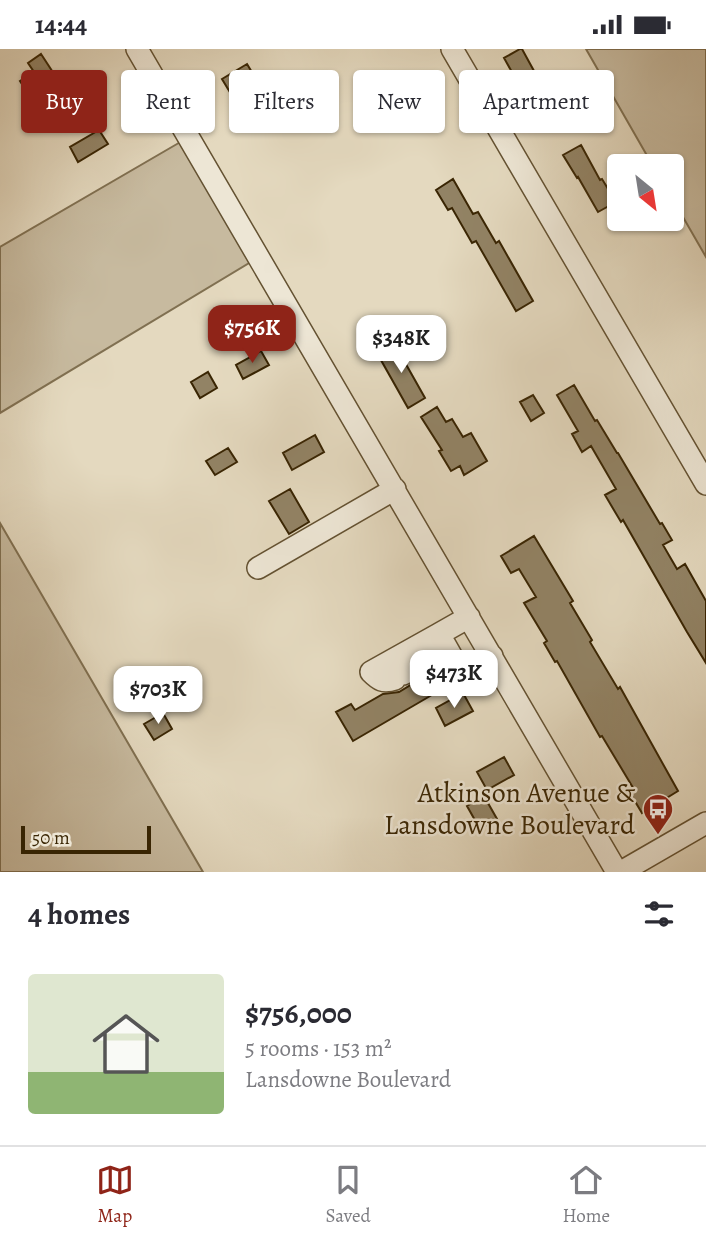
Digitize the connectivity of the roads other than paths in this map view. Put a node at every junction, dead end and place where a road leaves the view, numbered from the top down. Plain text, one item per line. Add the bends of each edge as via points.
1 (137, 49) edge
2 (452, 49) edge
3 (706, 484) edge
4 (395, 489) junction
5 (258, 568) dead end
6 (469, 617) junction
7 (443, 641) junction
8 (492, 656) junction
9 (706, 823) edge
10 (619, 872) edge

1 - 4 street
2 - 3 street
4 - 5 street
4 - 6 street
6 - 7 street
6 - 8 street
7 - 7 street via 387,682 371,672
7 - 8 street via 461,673
8 - 10 street
9 - 10 street

